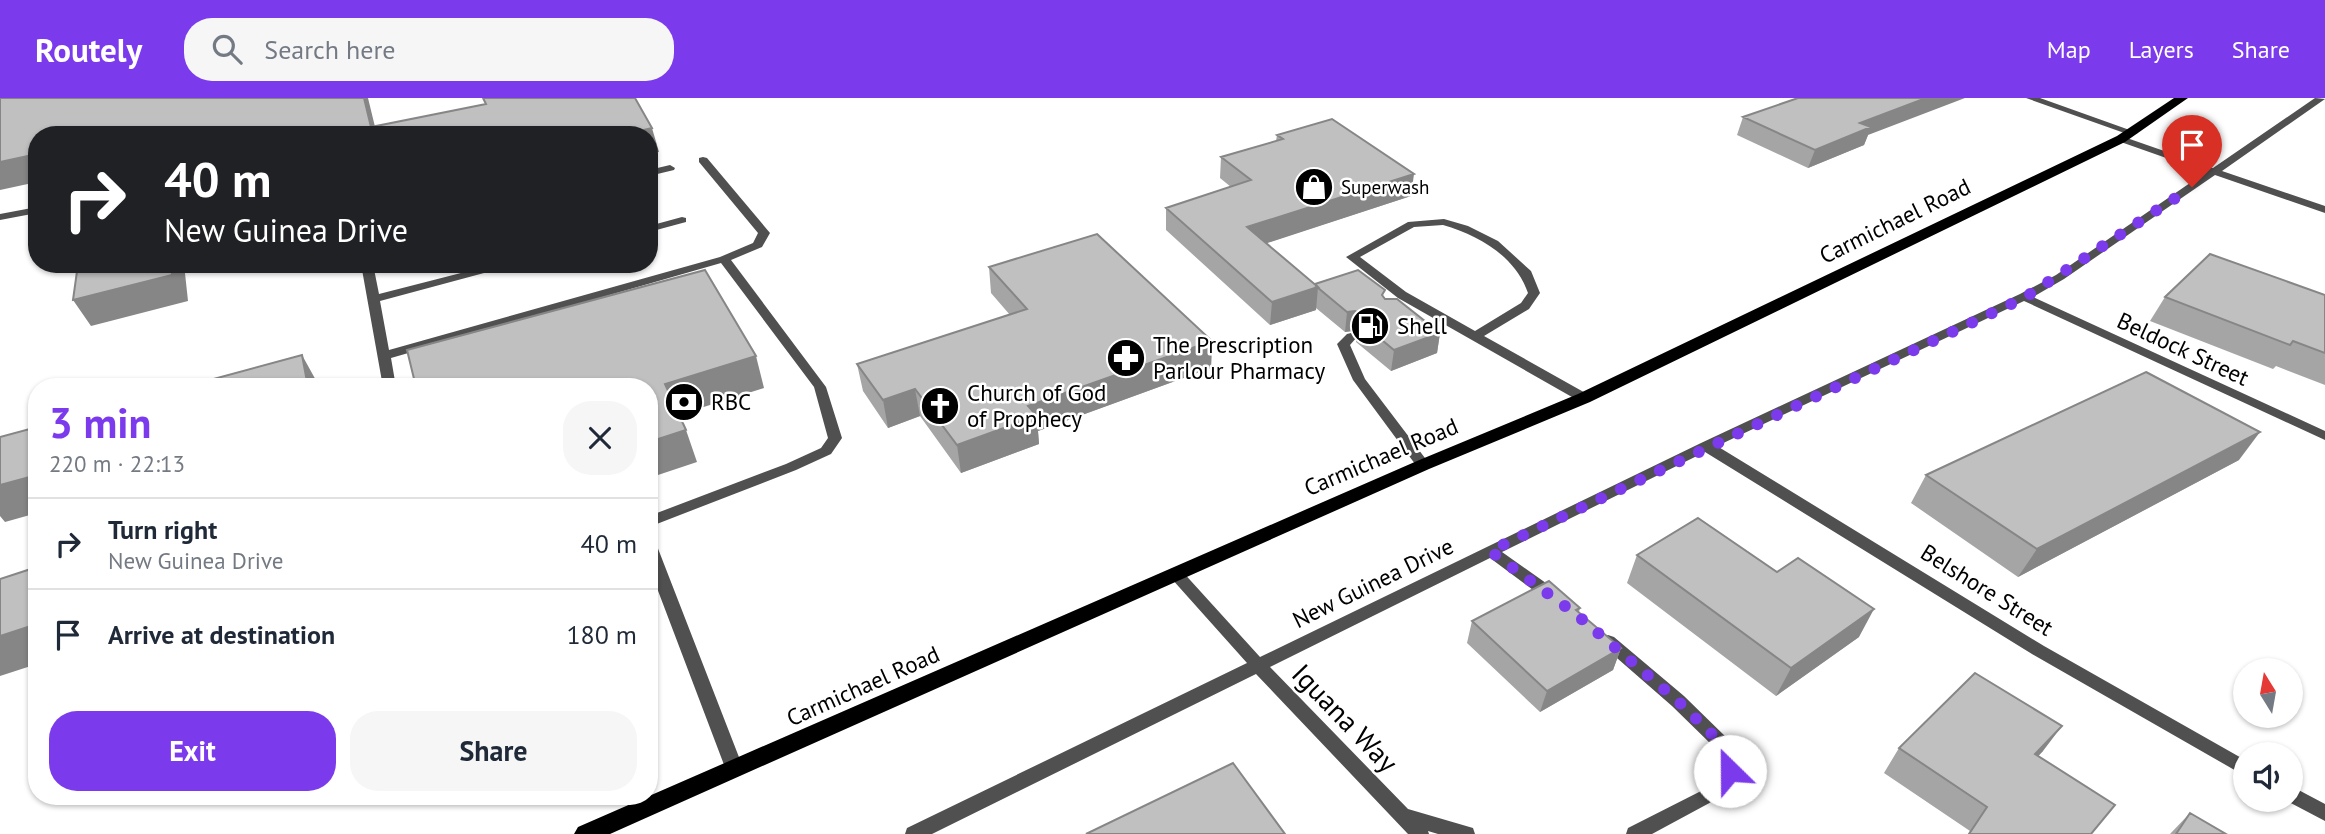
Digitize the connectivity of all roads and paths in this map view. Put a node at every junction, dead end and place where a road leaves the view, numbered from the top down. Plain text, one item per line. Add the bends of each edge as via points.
1 (2031, 98) edge
2 (2182, 98) edge
3 (2321, 98) edge
4 (2127, 136) junction
5 (703, 160) dead end
6 (670, 168) dead end
7 (658, 171) edge
8 (2214, 173) junction
9 (2325, 210) edge
10 (28, 212) edge
11 (0, 218) edge
12 (682, 220) dead end
13 (658, 227) edge
14 (724, 259) junction
15 (369, 273) edge
16 (476, 273) edge
17 (2024, 298) junction
18 (374, 299) junction
19 (1351, 337) dead end
20 (1475, 337) junction
21 (386, 355) junction
22 (389, 378) edge
23 (1584, 398) junction
24 (2325, 436) edge
25 (1706, 446) junction
26 (1423, 465) junction
27 (658, 519) edge
28 (1490, 551) junction
29 (658, 569) edge
30 (1176, 574) junction
31 (1566, 607) edge
32 (1597, 632) edge
33 (1257, 664) junction
34 (2233, 762) edge
35 (735, 770) junction
36 (2303, 801) edge
37 (658, 803) edge
38 (654, 805) edge
39 (2325, 813) edge
40 (1403, 816) junction
41 (586, 834) edge
42 (914, 834) edge
43 (1420, 834) edge
44 (1466, 834) edge
45 (1635, 834) edge

1 - 4 street
2 - 4 main road, Carmichael Road
3 - 8 street, New Guinea Drive
4 - 8 street
4 - 23 main road, Carmichael Road
5 - 14 street via 764,233 758,245
6 - 7 street
8 - 9 street
8 - 17 street, New Guinea Drive
10 - 11 street
12 - 13 street
14 - 21 street
14 - 27 street via 820,387 835,438 826,451 791,467
15 - 18 street
16 - 18 street
17 - 24 street, Beldock Street
17 - 25 street, New Guinea Drive
18 - 21 street
19 - 26 street via 1343,344 1359,380
20 - 20 street via 1399,300 1352,257 1412,224 1444,222 1494,243 1527,273 1534,293 1525,306
20 - 23 street
21 - 22 street
23 - 26 main road, Carmichael Road
25 - 28 street, New Guinea Drive
25 - 34 street, Belshore Street via 2038,650
26 - 30 main road, Carmichael Road
28 - 31 street
28 - 33 street, New Guinea Drive
29 - 35 street
30 - 33 street, Iguana Way
30 - 35 main road, Carmichael Road
32 - 45 street via 1723,745 1730,771 1709,795
33 - 40 street, Iguana Way
33 - 42 street, New Guinea Drive
35 - 37 main road, Carmichael Road
36 - 39 street
38 - 41 main road, Carmichael Road
40 - 43 street, Iguana Way
40 - 44 street

